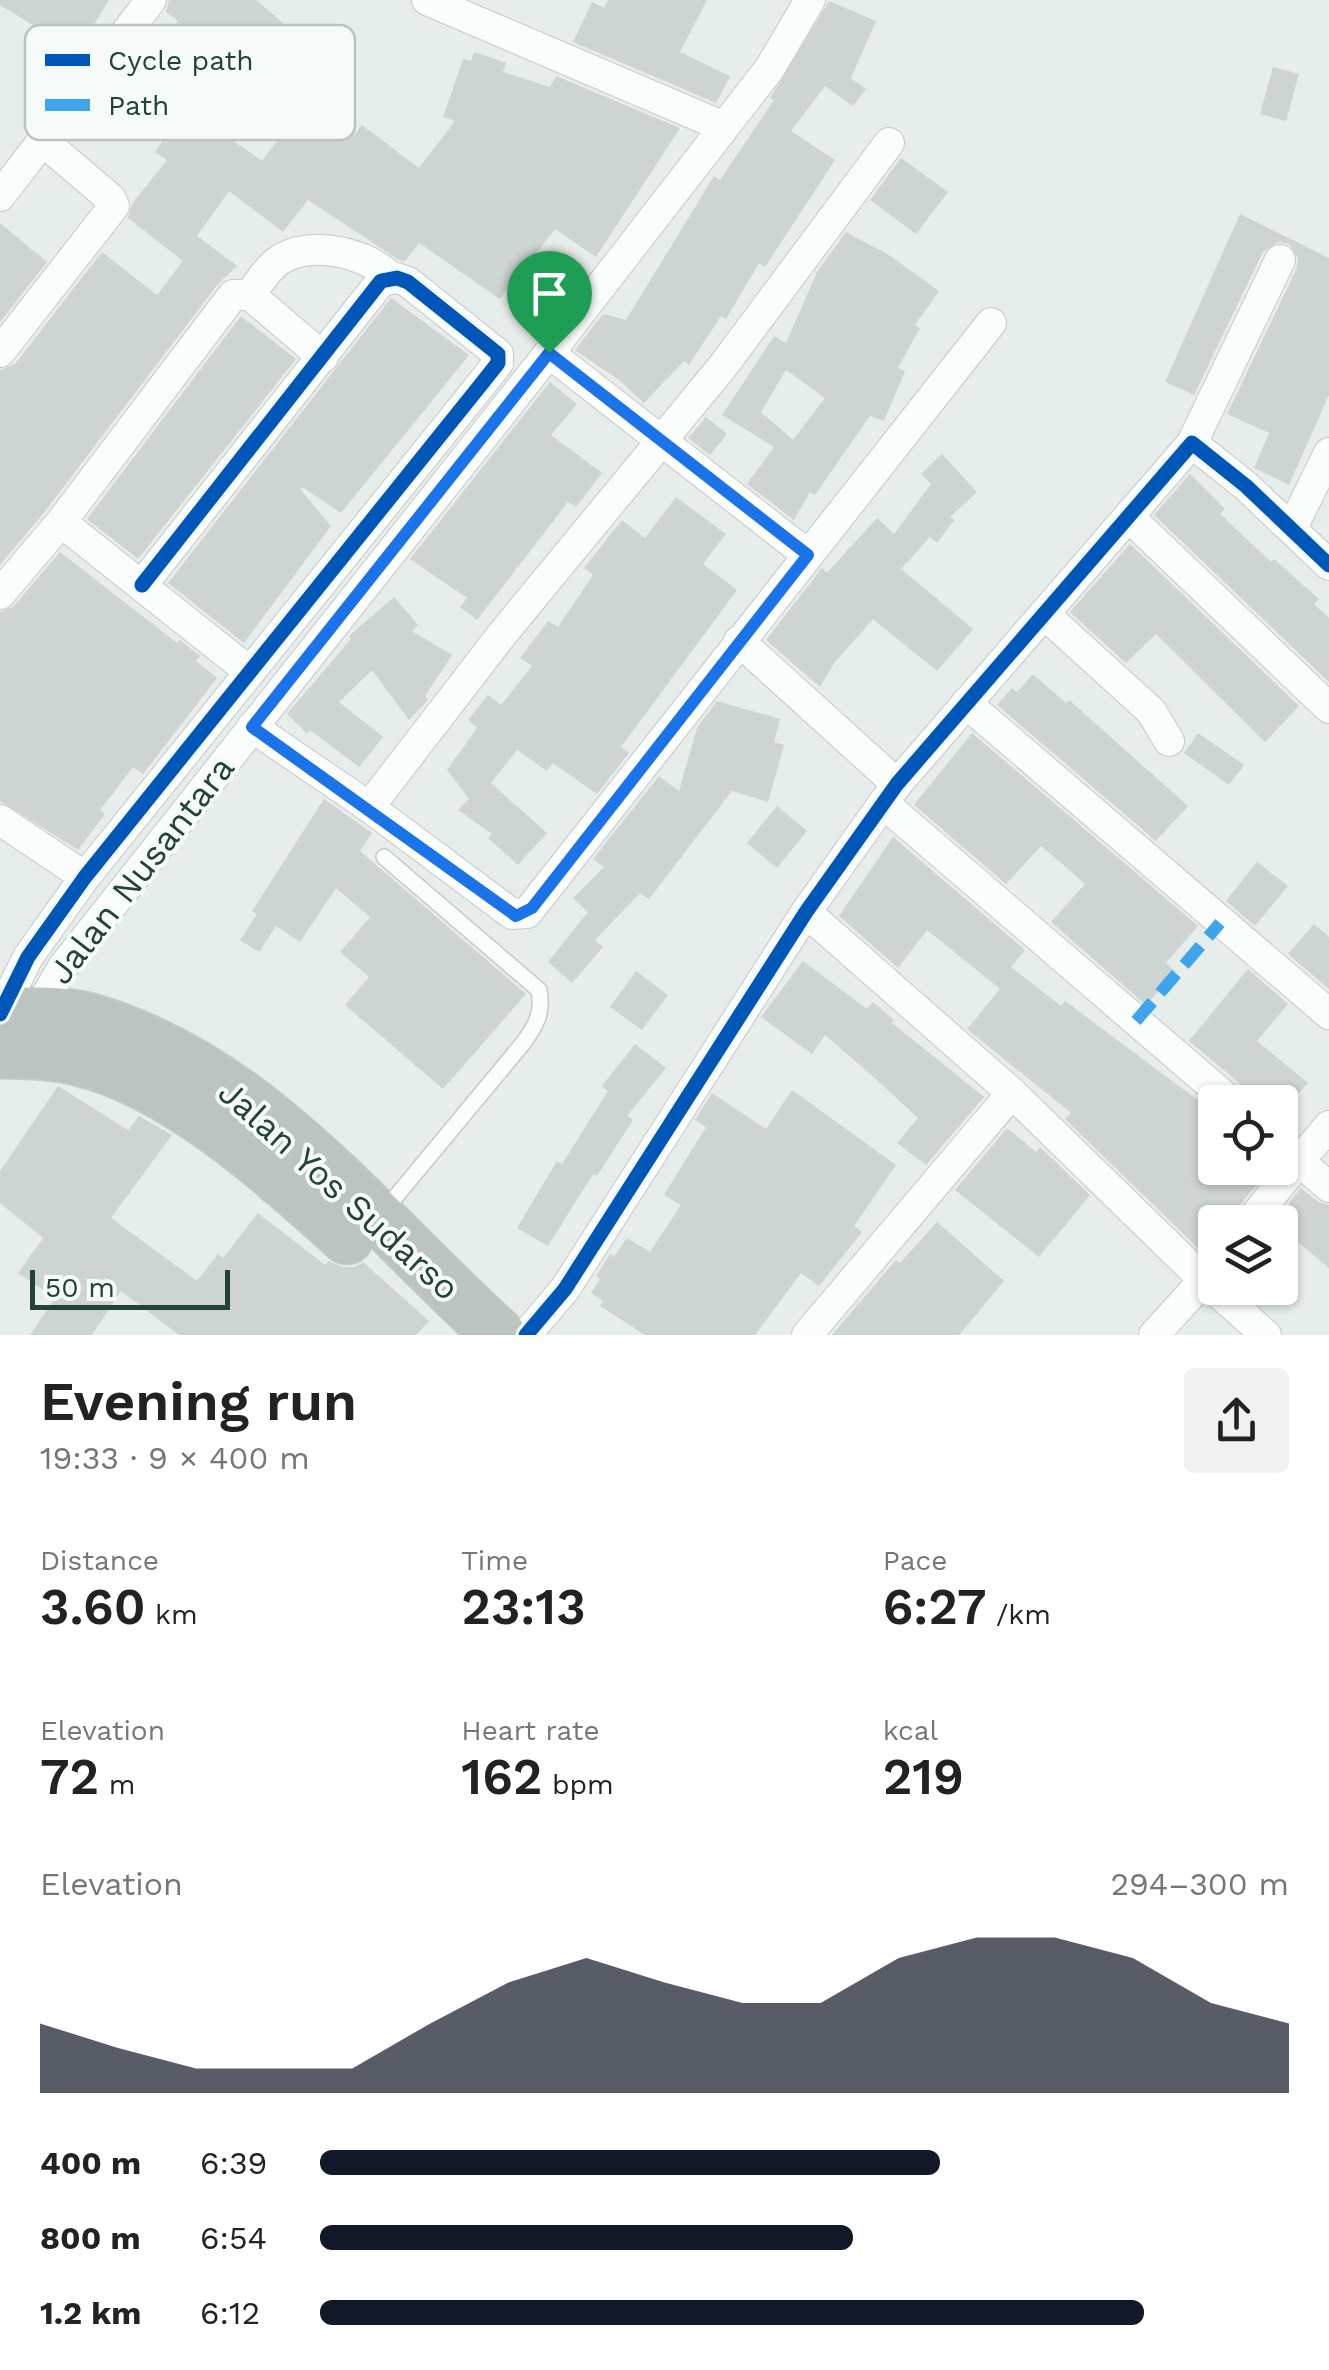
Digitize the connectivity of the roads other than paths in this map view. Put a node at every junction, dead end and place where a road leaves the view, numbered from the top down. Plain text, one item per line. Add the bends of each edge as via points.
1 (150, 0) edge
2 (427, 0) edge
3 (810, 0) edge
4 (131, 25) edge
5 (722, 126) junction
6 (44, 141) joint
7 (890, 143) dead end
8 (0, 196) edge
9 (1280, 260) dead end
10 (392, 278) junction
11 (250, 295) junction
12 (990, 322) dead end
13 (0, 352) edge
14 (549, 353) junction
15 (323, 357) junction
16 (659, 440) junction
17 (1192, 444) junction
18 (1329, 453) edge
19 (1130, 517) junction
20 (61, 522) junction
21 (1292, 528) junction
22 (808, 555) junction
23 (1329, 566) edge
24 (142, 585) junction
25 (0, 594) edge
26 (1044, 614) junction
27 (739, 641) junction
28 (250, 672) junction
29 (966, 702) junction
30 (1329, 708) edge
31 (252, 727) junction
32 (1168, 741) dead end
33 (890, 794) junction
34 (368, 807) junction
35 (0, 820) edge
36 (384, 857) dead end
37 (85, 878) junction
38 (806, 912) junction
39 (12, 1014) edge
40 (1329, 1014) edge
41 (0, 1052) edge
42 (1212, 1085) edge
43 (1012, 1092) junction
44 (1329, 1126) edge
45 (1298, 1147) edge
46 (1298, 1160) edge
47 (1329, 1186) edge
48 (378, 1220) junction
49 (1198, 1263) edge
50 (1198, 1285) edge
51 (1238, 1305) edge
52 (450, 1335) edge
53 (498, 1335) edge
54 (526, 1335) edge
55 (807, 1335) edge
56 (1154, 1335) edge
57 (1266, 1335) edge

1 - 4 street
2 - 5 street
3 - 5 street, Jalan Nusantara via 770,68
5 - 14 street, Jalan Nusantara
6 - 8 street
6 - 13 street via 114,206
7 - 16 street
9 - 17 street
10 - 11 street via 369,259 313,252 284,258
10 - 15 street via 381,281
10 - 28 street via 408,282 494,350 498,363
11 - 15 street
11 - 20 street via 228,300
12 - 22 street
14 - 16 street
14 - 31 street, Jalan Nusantara
15 - 24 street
16 - 22 street
16 - 34 street
17 - 19 street
17 - 21 street
18 - 21 street
19 - 26 street
19 - 30 street
20 - 24 street
20 - 25 street
21 - 23 street
22 - 27 street
24 - 28 street
26 - 29 street
26 - 32 street via 1152,711
27 - 33 street
27 - 34 street via 527,913 512,914
28 - 37 street
29 - 33 street
29 - 40 street
31 - 34 street
31 - 39 street, Jalan Nusantara via 64,967
33 - 38 street
33 - 42 street
35 - 37 street
36 - 48 lane via 540,990 542,1004 538,1024
37 - 39 street via 28,956
38 - 43 street
38 - 54 street via 574,1275
39 - 48 highway, Jalan Yos Sudarso via 89,1020 199,1066 253,1105
41 - 52 highway via 78,1059 177,1100 310,1204
43 - 49 street
43 - 55 street
44 - 45 street
46 - 47 street
48 - 53 highway, Jalan Yos Sudarso
50 - 56 street
51 - 57 street

